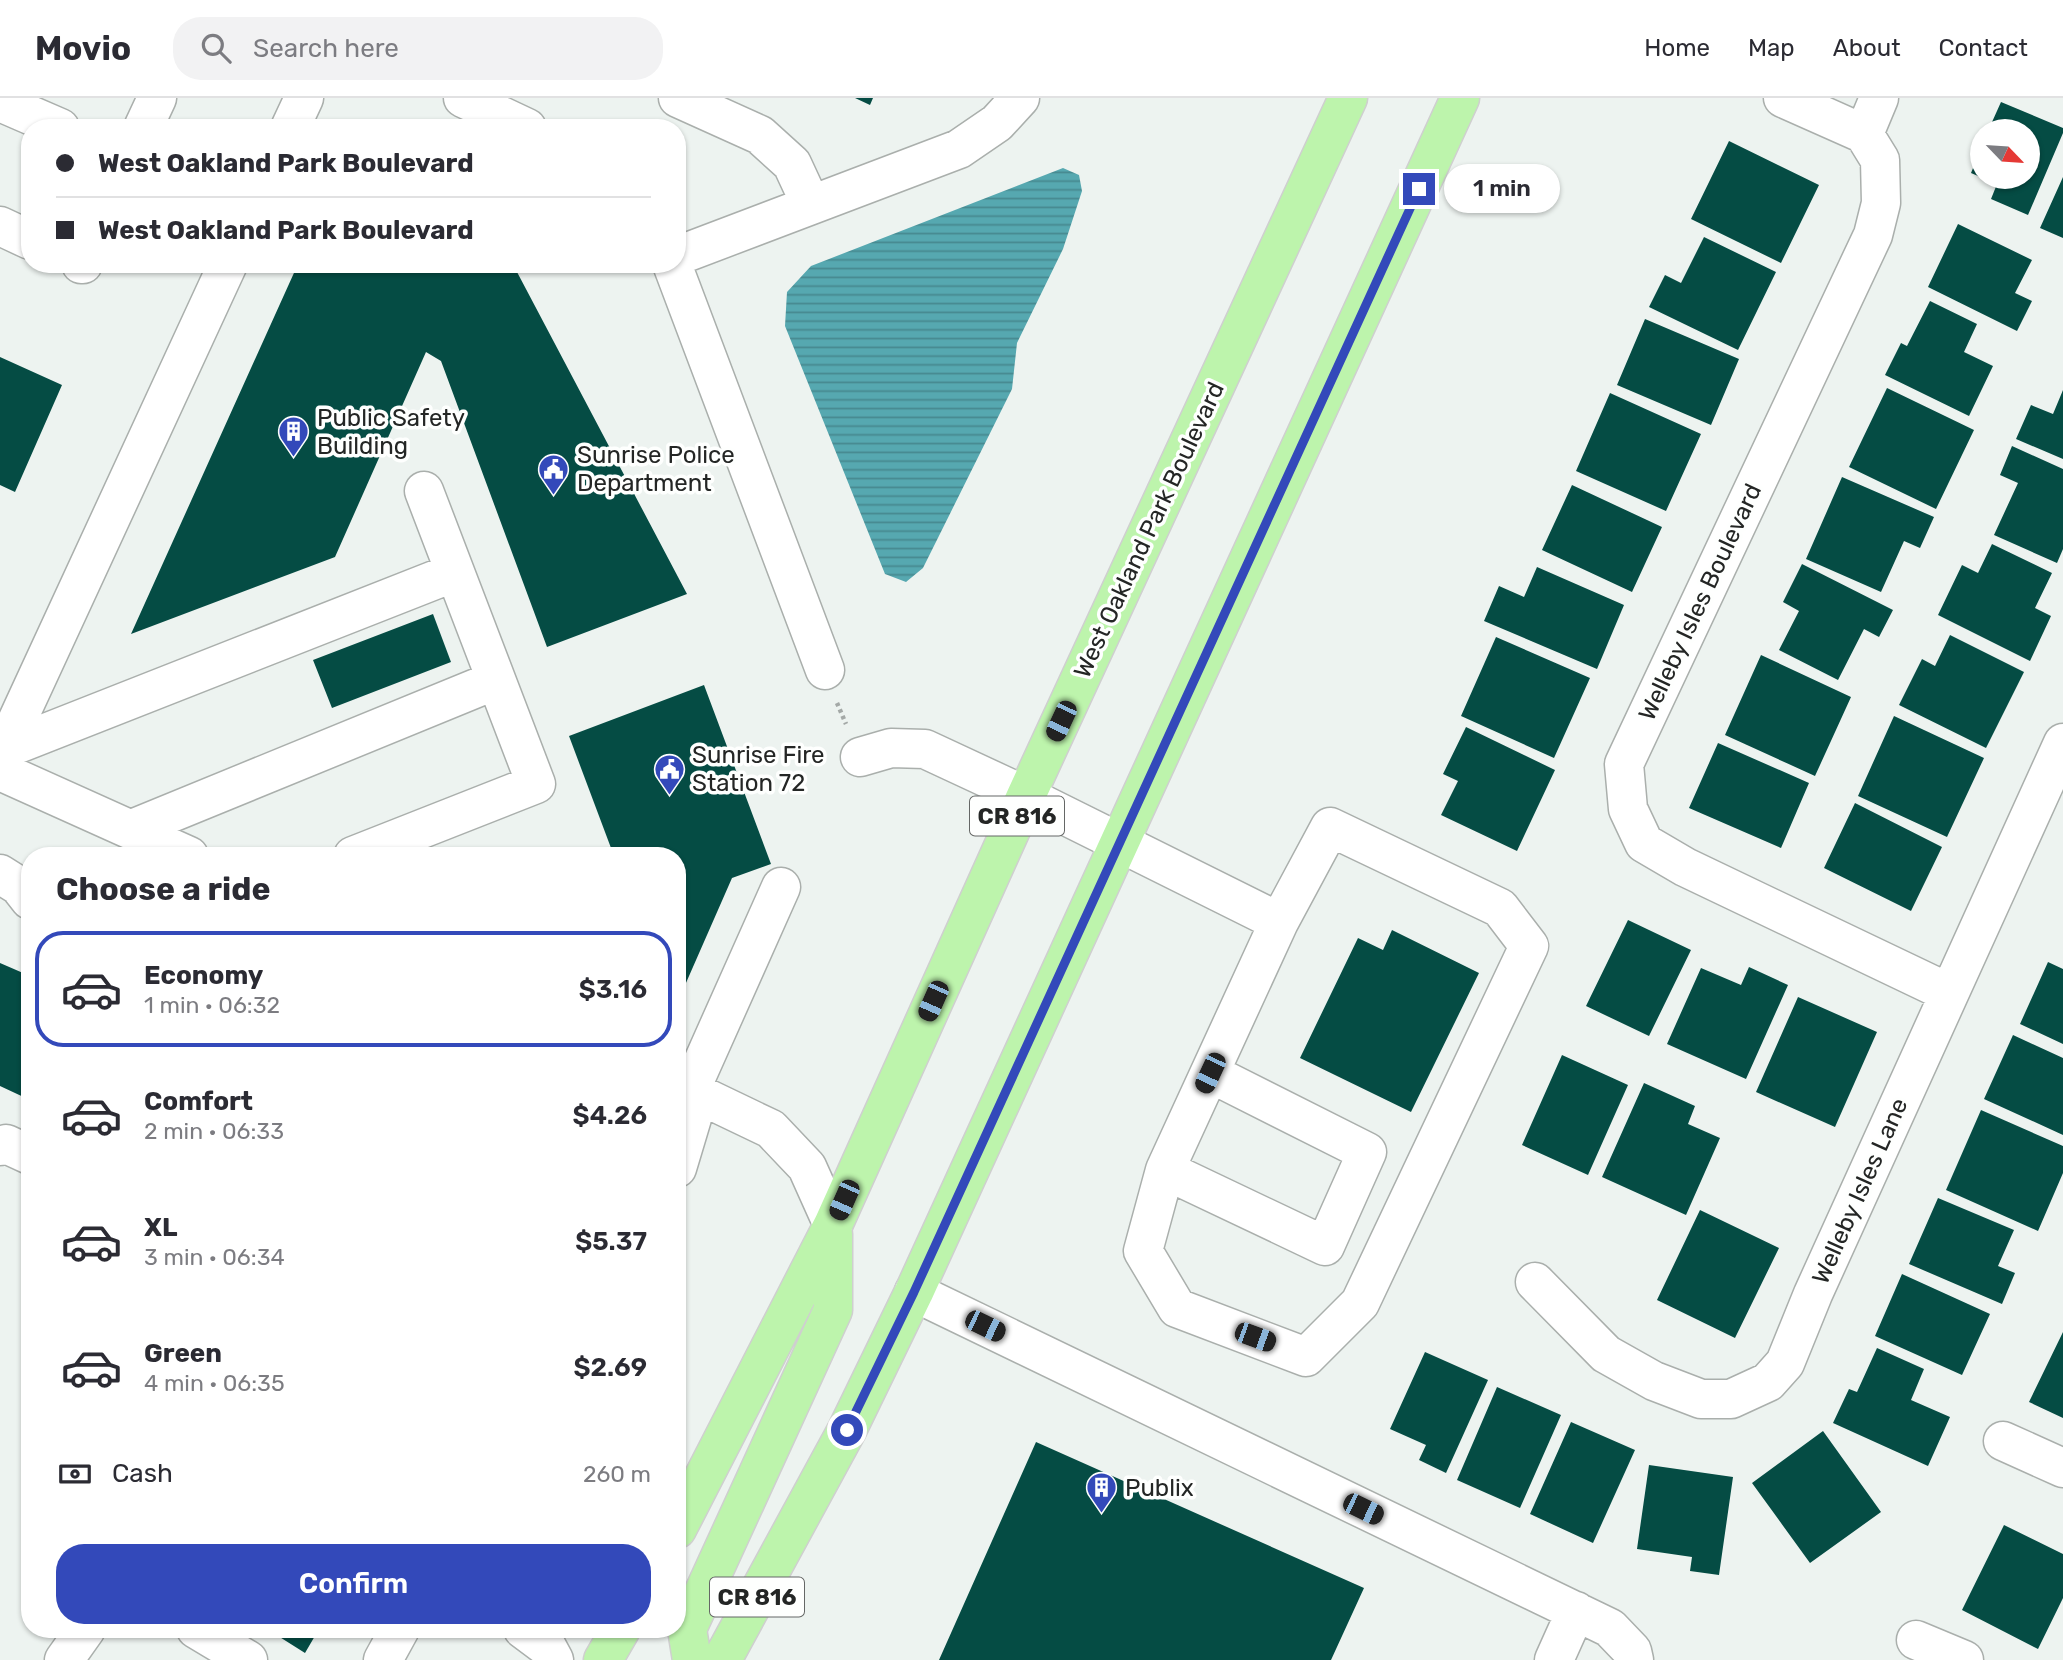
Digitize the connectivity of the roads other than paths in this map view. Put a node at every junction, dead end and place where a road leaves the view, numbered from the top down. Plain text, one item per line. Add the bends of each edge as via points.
1 (157, 98) edge
2 (304, 98) edge
3 (463, 98) edge
4 (678, 98) edge
5 (1020, 98) edge
6 (1348, 98) edge
7 (1460, 98) edge
8 (1783, 98) edge
9 (1879, 98) edge
10 (0, 102) edge
11 (39, 119) edge
12 (147, 119) edge
13 (294, 119) edge
14 (508, 119) edge
15 (1864, 134) junction
16 (811, 205) junction
17 (0, 226) edge
18 (21, 236) edge
19 (686, 253) edge
20 (224, 273) edge
21 (675, 273) edge
22 (424, 491) dead end
23 (455, 572) junction
24 (825, 670) road end
25 (496, 680) junction
26 (2063, 743) edge
27 (860, 757) road end
28 (2, 759) edge
29 (1027, 796) junction
30 (132, 830) junction
31 (1118, 843) junction
32 (169, 847) edge
33 (376, 847) edge
34 (0, 874) edge
35 (781, 887) dead end
36 (21, 889) edge
37 (1279, 922) junction
38 (1949, 993) junction
39 (1210, 1073) junction
40 (686, 1084) edge
41 (686, 1089) edge
42 (686, 1096) edge
43 (686, 1138) edge
44 (0, 1146) edge
45 (21, 1151) edge
46 (1165, 1170) junction
47 (833, 1225) junction
48 (1535, 1282) dead end
49 (914, 1292) junction
50 (2003, 1441) dead end
51 (2063, 1468) edge
52 (686, 1511) edge
53 (1576, 1611) junction
54 (80, 1638) edge
55 (211, 1638) edge
56 (395, 1638) edge
57 (535, 1638) edge
58 (617, 1638) edge
59 (622, 1638) edge
60 (1916, 1640) dead end
61 (64, 1660) edge
62 (248, 1660) edge
63 (383, 1660) edge
64 (554, 1660) edge
65 (603, 1660) edge
66 (621, 1660) edge
67 (692, 1660) edge
68 (722, 1660) edge
69 (1554, 1660) edge
70 (1634, 1660) edge
71 (1964, 1660) edge

1 - 12 street
2 - 13 street
3 - 14 street
4 - 16 street via 760,135 792,164
5 - 16 street via 998,124 959,149
6 - 29 main road, West Oakland Park Boulevard / CR 816
7 - 31 main road, CR 816
8 - 15 street
9 - 15 street
10 - 11 street
15 - 38 street, Welleby Isles Boulevard via 1880,160 1881,203 1873,235 1624,764 1628,809 1644,843 1685,867
16 - 19 street
17 - 18 street
20 - 28 street
21 - 24 street
22 - 23 street
23 - 25 street
23 - 28 street
25 - 30 street
25 - 33 street via 536,784
26 - 38 street, Welleby Isles Lane
27 - 29 street via 891,748 925,749
28 - 30 street
29 - 31 street
29 - 47 main road, West Oakland Park Boulevard / CR 816
30 - 32 street
31 - 37 street
31 - 49 main road, CR 816
34 - 36 street
35 - 40 street
37 - 39 street
37 - 46 street via 1330,827 1500,908 1529,946 1360,1303 1306,1357 1177,1308 1143,1251
38 - 48 street, Welleby Isles Lane via 1785,1363 1768,1382 1731,1399 1701,1399 1654,1381 1606,1354
39 - 46 street
39 - 46 street via 1367,1152 1325,1247
41 - 47 street via 771,1129 807,1167
42 - 43 street via 692,1118
44 - 45 street
47 - 52 main road, West Oakland Park Boulevard / CR 816
47 - 67 main road via 833,1310 687,1629
49 - 53 street
49 - 68 main road, CR 816 via 847,1430
50 - 51 street
53 - 69 street
53 - 70 street via 1610,1628 1632,1651
54 - 61 street
55 - 62 street
56 - 63 street
57 - 64 street
58 - 65 main road
59 - 66 main road
60 - 71 street

